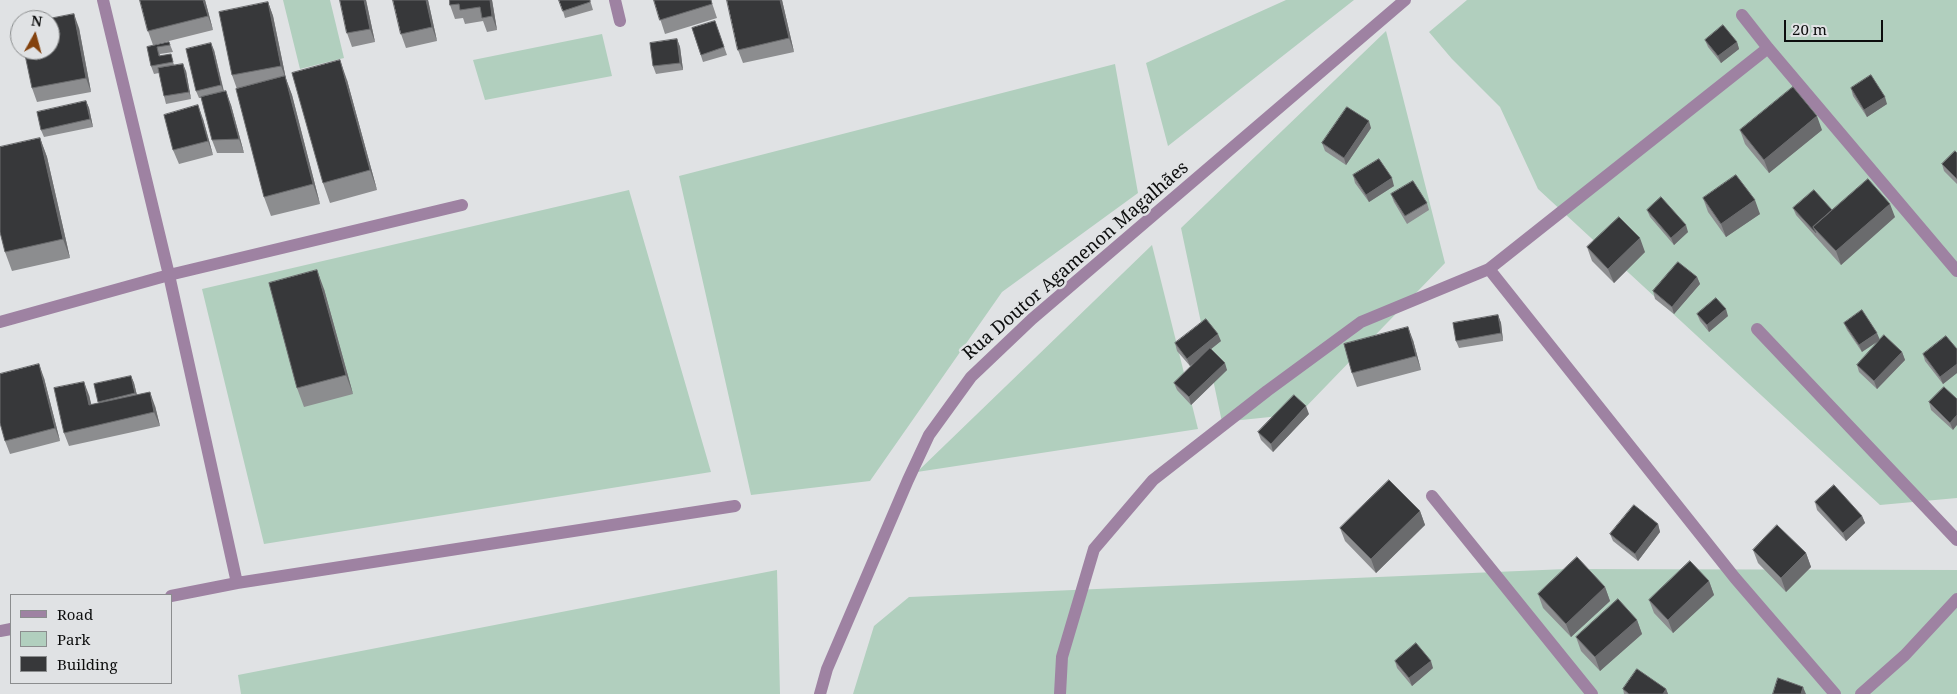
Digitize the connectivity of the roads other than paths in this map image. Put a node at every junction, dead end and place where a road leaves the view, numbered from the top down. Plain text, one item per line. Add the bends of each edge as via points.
1 (103, 0) edge
2 (615, 0) edge
3 (1399, 2) edge
4 (1742, 15) dead end
5 (620, 21) dead end
6 (1768, 48) junction
7 (462, 205) dead end
8 (1489, 270) junction
9 (1957, 271) edge
10 (169, 275) junction
11 (0, 322) edge
12 (1757, 329) dead end
13 (1432, 496) dead end
14 (735, 506) dead end
15 (1957, 540) edge
16 (237, 583) junction
17 (172, 596) edge
18 (1957, 599) edge
19 (820, 694) edge
20 (1060, 694) edge
21 (1592, 694) edge
22 (1836, 694) edge
23 (1861, 694) edge

1 - 10 street
2 - 5 street
3 - 19 street, Rua Doutor Agamenon Magalhães via 1032,319 971,376 929,435 916,462 826,669
4 - 6 street
6 - 8 street
6 - 9 street
7 - 10 street
8 - 20 street via 1361,322 1153,480 1094,549 1062,658
8 - 22 street via 1735,578
10 - 11 street
10 - 16 street
12 - 15 street
13 - 21 street
14 - 16 street
16 - 17 street
18 - 23 street via 1905,655

